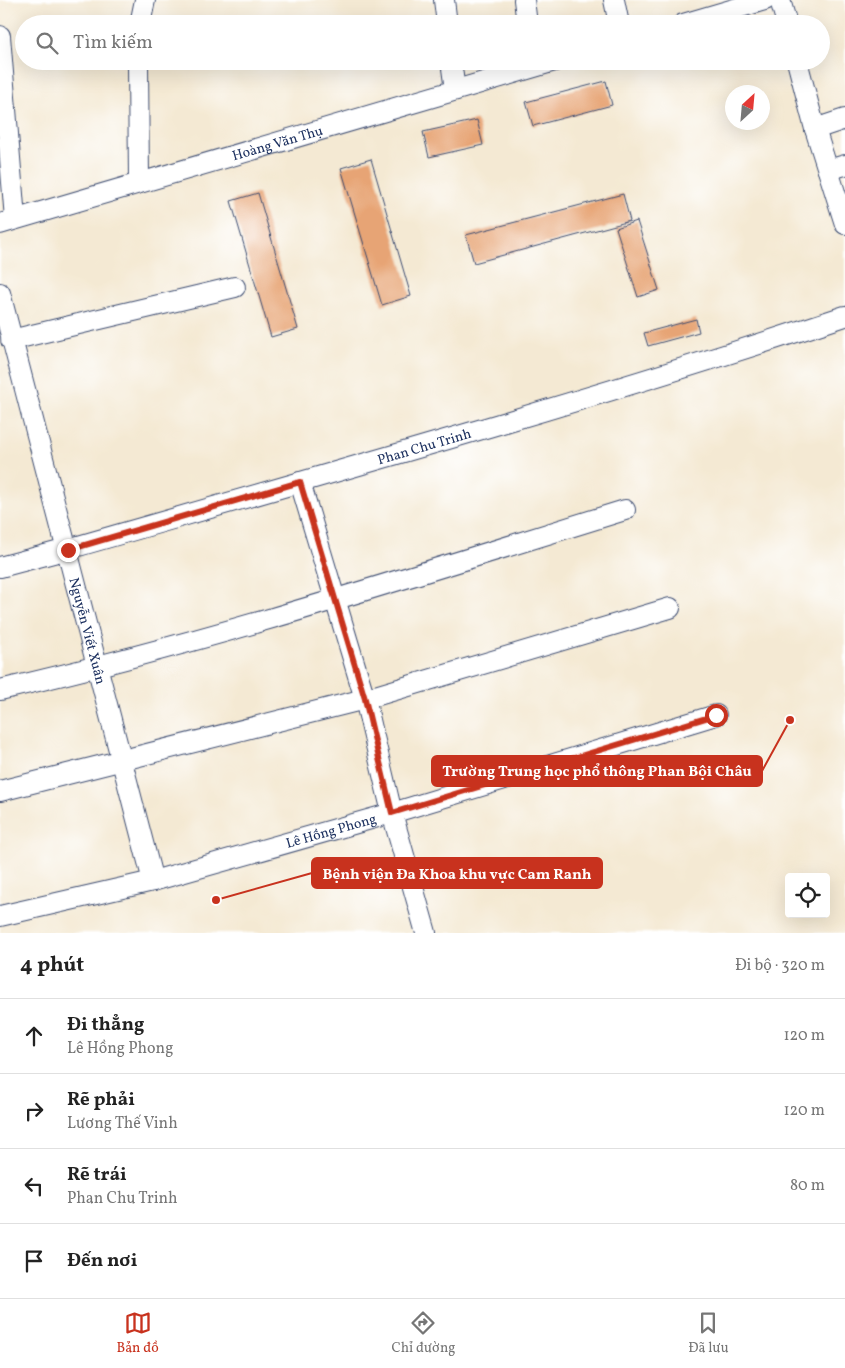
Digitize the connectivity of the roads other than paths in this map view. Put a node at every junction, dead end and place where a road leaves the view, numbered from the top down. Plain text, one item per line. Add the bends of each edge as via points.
1 (145, 0) edge
2 (444, 0) edge
3 (524, 0) edge
4 (614, 0) edge
5 (765, 0) edge
6 (780, 0) edge
7 (142, 15) edge
8 (446, 15) edge
9 (526, 15) edge
10 (617, 15) edge
11 (714, 15) edge
12 (784, 15) edge
13 (0, 36) edge
14 (138, 70) edge
15 (452, 70) edge
16 (515, 70) edge
17 (799, 70) edge
18 (455, 90) junction
19 (845, 119) edge
20 (815, 129) junction
21 (837, 168) edge
22 (139, 183) junction
23 (7, 221) edge
24 (845, 224) edge
25 (235, 287) dead end
26 (0, 293) edge
27 (845, 316) edge
28 (11, 340) junction
29 (300, 482) junction
30 (625, 510) dead end
31 (68, 550) junction
32 (0, 567) edge
33 (337, 599) junction
34 (670, 608) dead end
35 (98, 667) junction
36 (0, 690) edge
37 (365, 699) junction
38 (716, 715) dead end
39 (122, 762) junction
40 (0, 791) edge
41 (392, 813) junction
42 (153, 882) junction
43 (0, 916) edge
44 (426, 933) edge

1 - 7 street
2 - 8 street
3 - 9 street
4 - 10 street
5 - 11 street
6 - 12 street
13 - 23 street
14 - 22 street
15 - 18 street
16 - 18 street, Hoàng Văn Thụ
17 - 20 street
18 - 22 street, Hoàng Văn Thụ
19 - 20 street
20 - 21 street
21 - 24 street
22 - 23 street, Hoàng Văn Thụ
25 - 28 street
26 - 28 street, Nguyễn Viết Xuân
27 - 29 street, Phan Chu Trinh
28 - 31 street, Nguyễn Viết Xuân
29 - 31 street, Phan Chu Trinh
29 - 33 street
30 - 33 street
31 - 32 street, Phan Chu Trinh
31 - 35 street, Nguyễn Viết Xuân
33 - 35 street
33 - 37 street
34 - 37 street
35 - 36 street
35 - 39 street, Nguyễn Viết Xuân
37 - 39 street
37 - 41 street
38 - 41 street, Lê Hồng Phong
39 - 40 street
39 - 42 street, Nguyễn Viết Xuân
41 - 42 street, Lê Hồng Phong
41 - 44 street
42 - 43 street, Lê Hồng Phong

